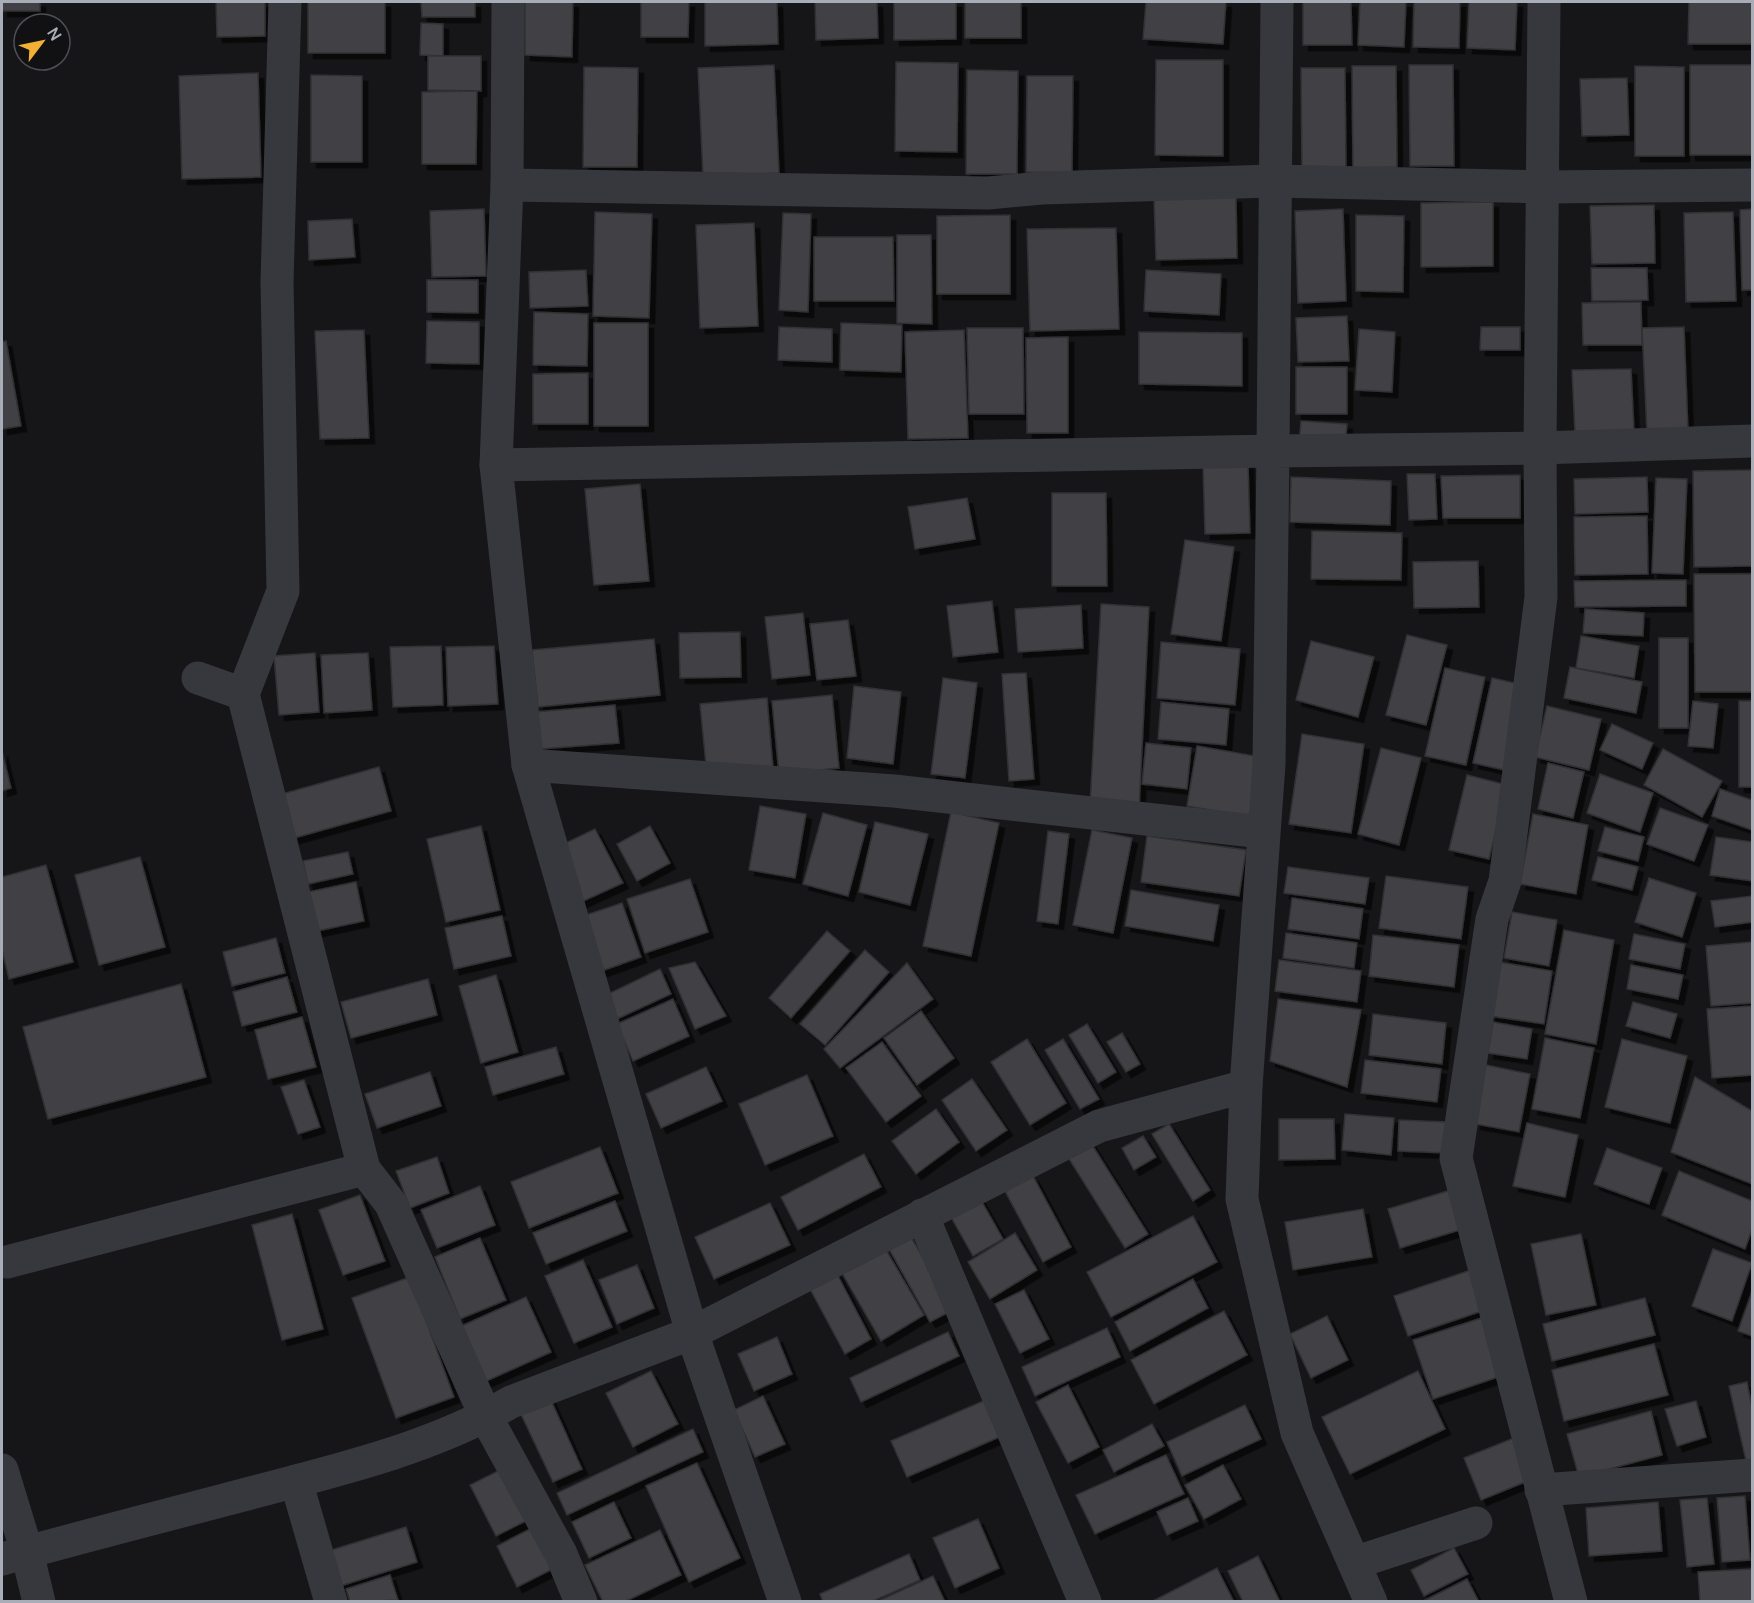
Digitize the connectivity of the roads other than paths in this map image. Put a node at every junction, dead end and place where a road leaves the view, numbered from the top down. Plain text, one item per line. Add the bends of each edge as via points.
1 (285, 2) edge
2 (508, 2) edge
3 (1277, 2) edge
4 (1544, 2) edge
5 (1275, 181) junction
6 (507, 185) junction
7 (1752, 185) edge
8 (1543, 187) junction
9 (1752, 441) edge
10 (1540, 448) junction
11 (1273, 451) junction
12 (496, 465) junction
13 (198, 678) dead end
14 (243, 694) junction
15 (528, 765) junction
16 (1263, 832) junction
17 (1246, 1086) junction
18 (364, 1169) junction
19 (922, 1215) junction
20 (3, 1254) edge
21 (692, 1333) junction
22 (486, 1417) junction
23 (2, 1470) edge
24 (1752, 1475) edge
25 (296, 1481) junction
26 (1541, 1490) junction
27 (1476, 1524) dead end
28 (14, 1556) edge
29 (1354, 1563) junction
30 (1075, 1598) edge
31 (39, 1602) edge
32 (331, 1602) edge
33 (581, 1602) edge
34 (785, 1602) edge
35 (1371, 1602) edge
36 (1571, 1602) edge

1 - 14 street via 277,282 283,591
2 - 6 street
3 - 5 street
4 - 8 street
5 - 6 street via 988,193
5 - 8 street
5 - 11 street
6 - 12 street
7 - 8 street
8 - 10 street
9 - 10 street
10 - 11 street
10 - 26 street via 1541,597 1505,881 1491,919 1456,1158
11 - 12 street
11 - 16 street via 1269,764
12 - 15 street
13 - 14 street
14 - 18 street
15 - 16 street via 894,791
15 - 21 street
16 - 17 street
17 - 19 street via 1099,1126
17 - 29 street via 1242,1199 1297,1433
18 - 20 street
18 - 22 street via 391,1204
19 - 21 street
19 - 30 street
21 - 22 street via 512,1402
21 - 34 street
22 - 25 street via 412,1447
22 - 33 street via 561,1554
23 - 28 street
24 - 26 street
25 - 28 street
25 - 32 street
26 - 36 street
27 - 29 street
28 - 31 street
29 - 35 street

